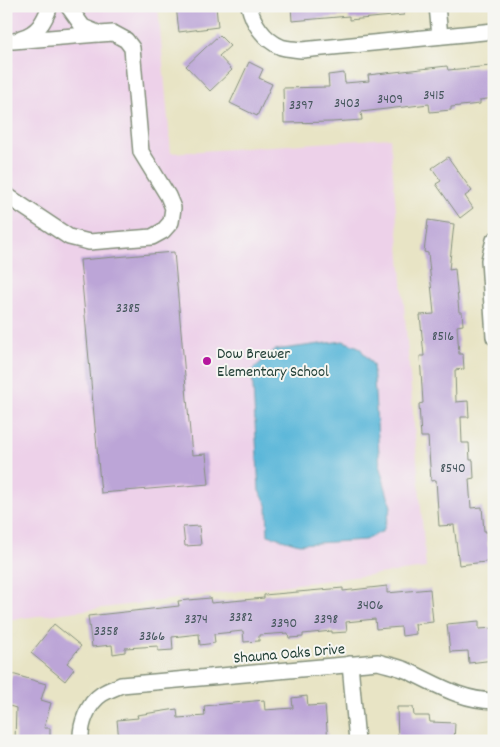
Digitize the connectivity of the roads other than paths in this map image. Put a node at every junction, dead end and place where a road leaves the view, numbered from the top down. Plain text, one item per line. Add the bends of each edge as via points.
1 (50, 6) edge
2 (68, 6) edge
3 (248, 6) edge
4 (437, 6) edge
5 (494, 31) edge
6 (100, 34) junction
7 (440, 36) junction
8 (9, 41) edge
9 (6, 195) edge
10 (494, 240) edge
11 (494, 337) edge
12 (350, 664) junction
13 (494, 701) edge
14 (81, 741) edge
15 (357, 741) edge

1 - 8 street via 44,22 29,36
2 - 6 street via 83,27
3 - 7 street via 256,25 282,47 302,50
4 - 7 street
5 - 7 street
6 - 8 street
6 - 9 street via 113,33 126,40 132,48 141,152 168,196 173,208 171,222 152,237 89,242 69,237
10 - 11 street via 489,260
12 - 13 street, Shauna Oaks Drive via 378,662 406,670 449,692
12 - 14 street, Shauna Oaks Drive via 121,685 101,694 89,707 80,732
12 - 15 street

